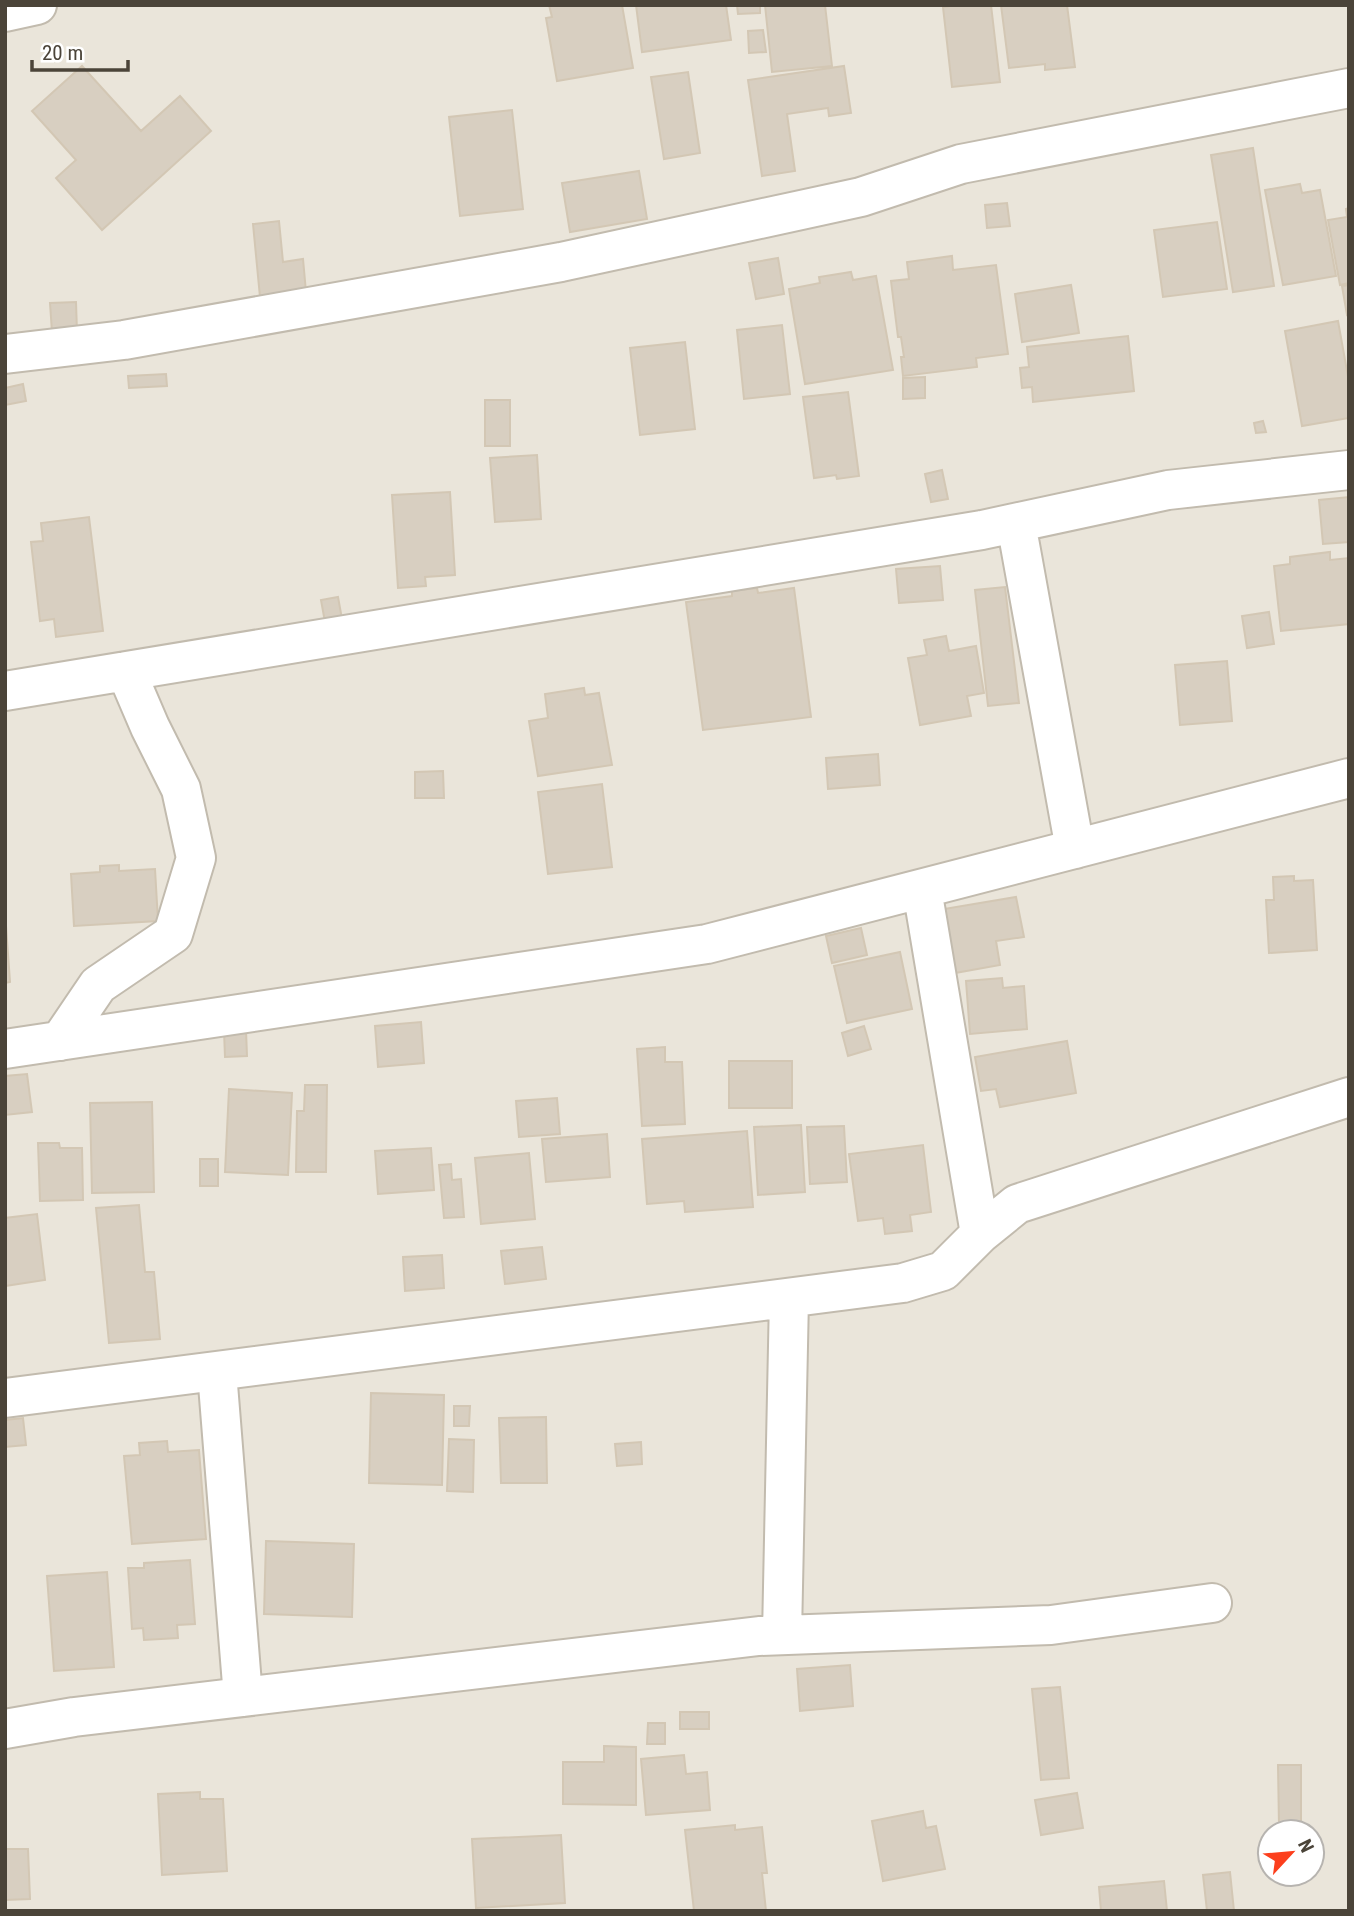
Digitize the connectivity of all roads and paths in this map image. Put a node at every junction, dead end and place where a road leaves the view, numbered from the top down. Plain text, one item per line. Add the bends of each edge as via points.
1 (37, 5) edge
2 (5, 12) edge
3 (1349, 88) edge
4 (5, 354) edge
5 (1349, 470) edge
6 (1016, 523) junction
7 (126, 671) junction
8 (5, 691) edge
9 (1349, 778) edge
10 (1075, 849) junction
11 (922, 889) junction
12 (60, 1041) junction
13 (5, 1049) edge
14 (1349, 1097) edge
15 (980, 1234) junction
16 (789, 1298) junction
17 (217, 1372) junction
18 (5, 1398) edge
19 (1212, 1603) dead end
20 (782, 1635) junction
21 (243, 1697) junction
22 (5, 1729) edge

1 - 2 street
3 - 4 street via 961,164 861,197 561,262 124,340
5 - 6 street via 1168,491
6 - 7 street
6 - 10 street
7 - 8 street
7 - 12 street via 181,789 196,858 173,934 98,985
9 - 10 street
10 - 11 street
11 - 12 street via 707,944
11 - 15 street
12 - 13 street
14 - 15 street via 1017,1204
15 - 16 street via 943,1271 903,1283
16 - 17 street
16 - 20 street
17 - 18 street
17 - 21 street
19 - 20 street via 1051,1625
20 - 21 street
21 - 22 street

